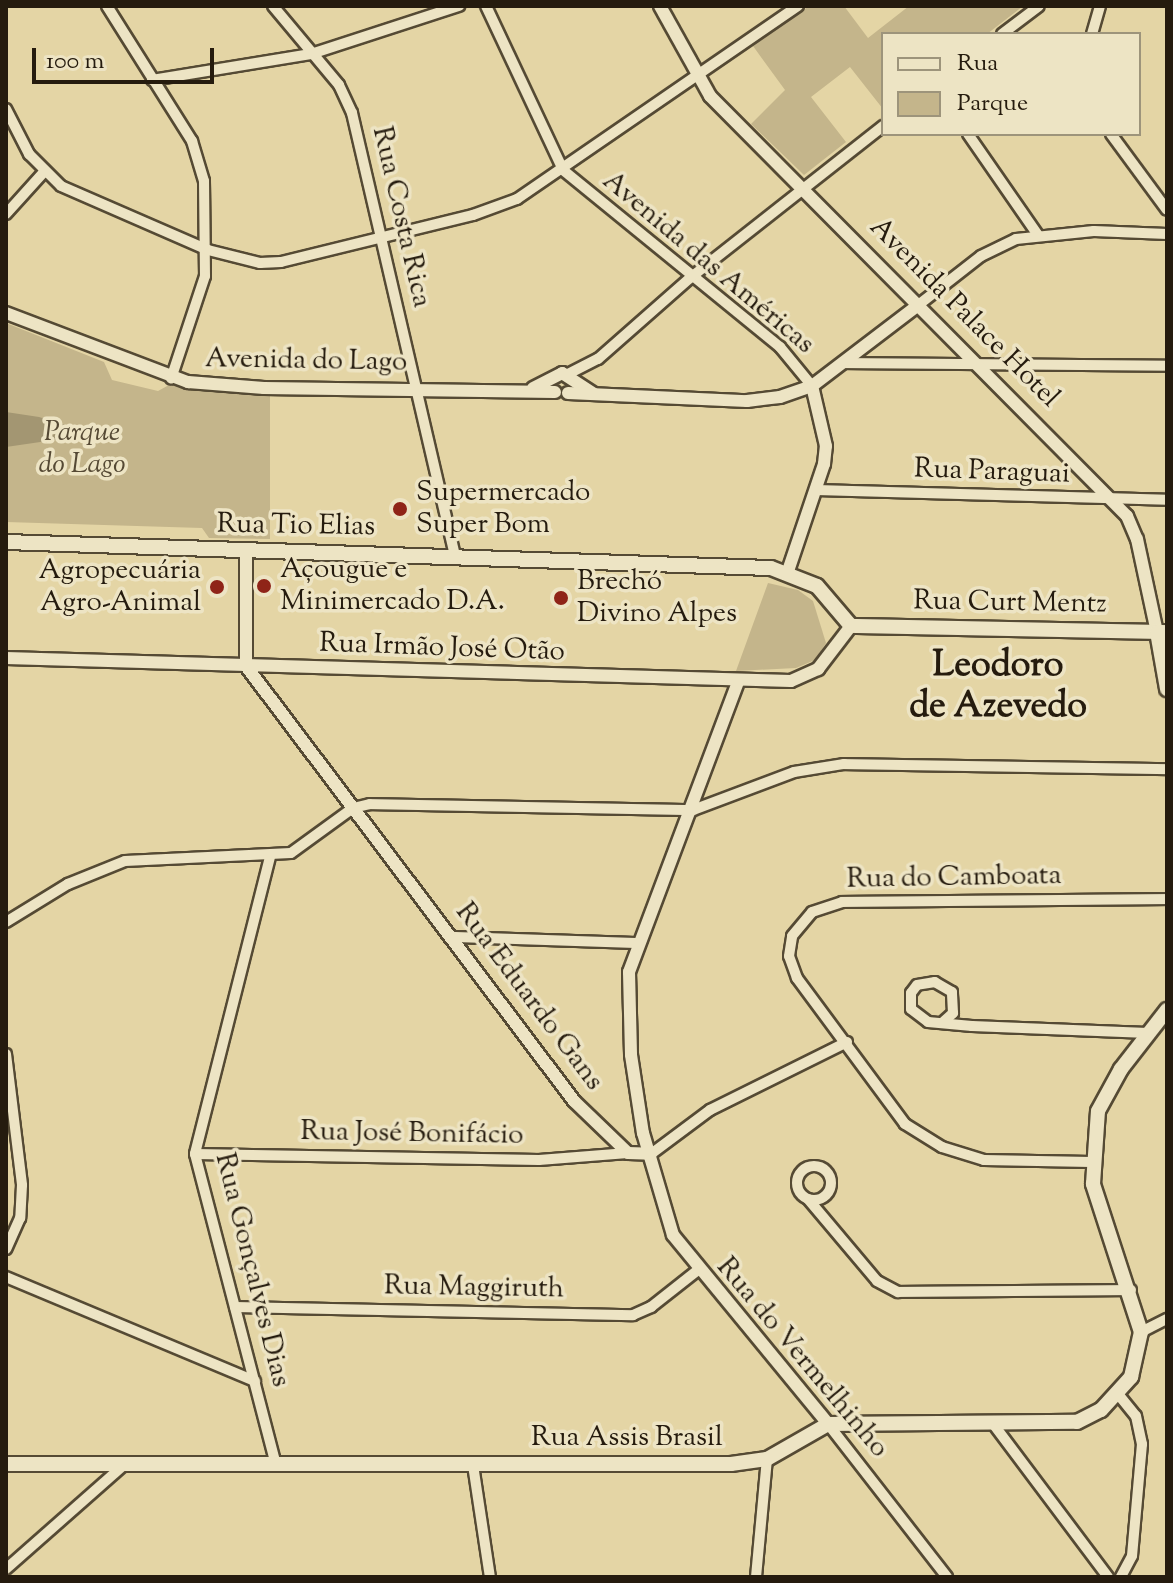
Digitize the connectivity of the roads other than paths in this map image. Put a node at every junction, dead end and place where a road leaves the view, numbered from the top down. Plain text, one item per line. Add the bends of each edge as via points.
1 (107, 6) edge
2 (273, 6) edge
3 (459, 6) edge
4 (486, 6) edge
5 (660, 6) edge
6 (798, 6) edge
7 (1039, 6) edge
8 (1100, 6) edge
9 (1005, 32) edge
10 (1093, 32) edge
11 (311, 54) junction
12 (697, 79) junction
13 (152, 80) junction
14 (6, 109) edge
15 (881, 128) edge
16 (969, 136) edge
17 (1112, 136) edge
18 (563, 170) junction
19 (43, 173) junction
20 (806, 187) junction
21 (1167, 210) edge
22 (6, 214) edge
23 (1167, 234) edge
24 (1038, 235) junction
25 (382, 236) junction
26 (208, 250) junction
27 (690, 278) junction
28 (917, 306) junction
29 (6, 313) edge
30 (598, 359) junction
31 (844, 363) junction
32 (975, 364) junction
33 (1167, 366) edge
34 (171, 379) junction
35 (567, 385) junction
36 (812, 386) junction
37 (416, 387) junction
38 (816, 490) junction
39 (1114, 499) junction
40 (1167, 500) edge
41 (6, 542) edge
42 (246, 551) junction
43 (455, 555) junction
44 (788, 571) junction
45 (851, 626) junction
46 (1162, 632) edge
47 (6, 658) edge
48 (246, 666) junction
49 (738, 682) junction
50 (1167, 689) edge
51 (1167, 769) edge
52 (353, 808) junction
53 (693, 810) junction
54 (270, 857) junction
55 (1167, 899) edge
56 (6, 922) edge
57 (453, 937) junction
58 (638, 943) junction
59 (1167, 1010) edge
60 (942, 1023) junction
61 (1148, 1033) junction
62 (847, 1042) junction
63 (6, 1054) edge
64 (628, 1153) junction
65 (195, 1154) junction
66 (651, 1154) junction
67 (1091, 1162) junction
68 (808, 1199) dead end
69 (6, 1249) edge
70 (698, 1270) junction
71 (6, 1277) edge
72 (1131, 1290) junction
73 (235, 1307) junction
74 (1167, 1319) edge
75 (1141, 1332) junction
76 (255, 1381) junction
77 (1118, 1394) junction
78 (828, 1424) junction
79 (994, 1425) junction
80 (767, 1459) junction
81 (275, 1462) junction
82 (6, 1464) edge
83 (124, 1465) junction
84 (473, 1465) junction
85 (6, 1569) edge
86 (490, 1577) edge
87 (756, 1577) edge
88 (947, 1577) edge
89 (1108, 1577) edge
90 (1121, 1577) edge

1 - 13 street
2 - 11 street, Rua Costa Rica
3 - 11 street
4 - 18 street, Avenida das Américas
5 - 12 street, Avenida Palace Hotel
6 - 12 street
7 - 9 street
8 - 10 street
11 - 13 street
11 - 25 street, Rua Costa Rica via 339,85 352,113
12 - 18 street
12 - 20 street, Avenida Palace Hotel
13 - 26 street via 199,159
14 - 19 street
15 - 20 street
16 - 24 street
17 - 21 street
18 - 25 street via 496,208
18 - 27 street, Avenida das Américas
19 - 22 street
19 - 26 street
20 - 27 street
20 - 28 street, Avenida Palace Hotel
23 - 24 street
24 - 28 street via 981,256
25 - 26 street via 281,262 260,263
25 - 37 street, Rua Costa Rica
26 - 34 street via 201,298
27 - 30 street
27 - 36 street, Avenida das Américas via 780,347
28 - 31 street
28 - 32 street, Avenida Palace Hotel
29 - 34 street, Avenida do Lago
30 - 35 street
30 - 35 street
31 - 32 street
31 - 36 street
32 - 33 street
32 - 39 street, Avenida Palace Hotel
34 - 37 street, Avenida do Lago via 264,388
35 - 36 street, Avenida do Lago via 597,396 747,401
35 - 37 street, Avenida do Lago via 522,392
36 - 38 street, Avenida das Américas via 826,446
37 - 43 street, Rua Costa Rica
38 - 39 street, Rua Paraguai
38 - 44 street, Avenida das Américas
39 - 40 street, Rua Paraguai
39 - 46 street, Avenida Palace Hotel via 1137,539
41 - 42 main road, Rua Tio Elias
42 - 43 main road, Rua Tio Elias
42 - 48 street
43 - 44 main road, Rua Tio Elias
44 - 45 main road, Rua Tio Elias via 817,586
45 - 46 main road, Rua Curt Mentz
45 - 49 street, Rua Irmão José Otão via 829,659 808,677
46 - 50 main road, Avenida Palace Hotel
47 - 48 street, Rua Irmão José Otão
48 - 49 street, Rua Irmão José Otão
48 - 52 street, Rua Eduardo Gans
49 - 53 street, Rua do Vermelhinho
51 - 53 street via 844,764 794,772
52 - 53 street via 383,803
52 - 54 street via 301,847
52 - 57 street, Rua Eduardo Gans
53 - 58 street, Rua do Vermelhinho
54 - 56 street via 125,861 68,884
54 - 65 street, Rua Gonçalves Dias
55 - 62 street, Rua do Camboata via 842,902 812,912 792,936 792,966
57 - 58 street
57 - 64 street, Rua Eduardo Gans via 574,1101
58 - 66 street, Rua do Vermelhinho via 626,990 643,1133
59 - 61 main road
60 - 60 street via 921,1018 909,1001 917,985 944,985 955,1002 953,1013
60 - 61 street
61 - 67 main road via 1106,1093
62 - 66 street via 710,1110
62 - 67 street, Rua do Camboata via 905,1124 942,1147 984,1160
63 - 69 street via 22,1185 20,1218
64 - 65 street, Rua José Bonifácio via 539,1160
64 - 66 street
65 - 73 street, Rua Gonçalves Dias
66 - 70 street, Rua do Vermelhinho via 673,1235
67 - 72 main road via 1105,1229
68 - 72 street via 877,1281 898,1292
70 - 73 street, Rua Maggiruth via 633,1315
70 - 78 street, Rua do Vermelhinho
71 - 76 street
72 - 75 main road
73 - 76 street, Rua Gonçalves Dias
74 - 75 street
75 - 77 main road via 1131,1377
76 - 81 street, Rua Gonçalves Dias
77 - 79 main road via 1077,1422
77 - 90 street via 1136,1416 1142,1444 1132,1556
78 - 79 main road
78 - 80 main road, Rua Assis Brasil
78 - 88 street, Rua do Vermelhinho
79 - 89 street
80 - 84 main road, Rua Assis Brasil via 731,1464
80 - 87 street
81 - 83 main road, Rua Assis Brasil
81 - 84 main road, Rua Assis Brasil
82 - 83 main road, Rua Assis Brasil
83 - 85 street
84 - 86 street

